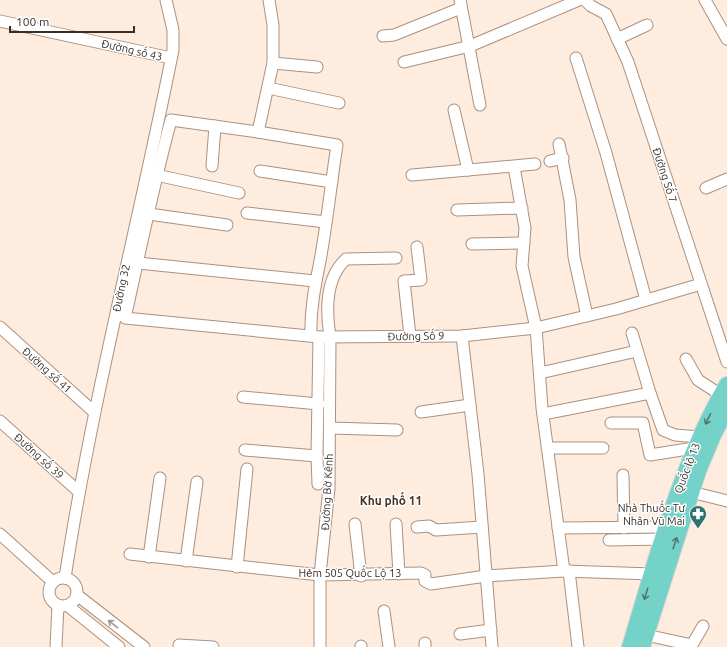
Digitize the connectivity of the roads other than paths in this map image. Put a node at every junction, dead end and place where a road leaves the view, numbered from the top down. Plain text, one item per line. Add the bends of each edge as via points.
1 (166, 0) edge
2 (269, 0) edge
3 (579, 0) edge
4 (705, 0) edge
5 (460, 4) edge
6 (0, 20) edge
7 (647, 25) dead end
8 (383, 36) dead end
9 (617, 39) junction
10 (727, 39) edge
11 (470, 46) junction
12 (171, 58) junction
13 (576, 58) dead end
14 (404, 62) dead end
15 (273, 63) junction
16 (317, 67) dead end
17 (268, 88) junction
18 (339, 103) dead end
19 (480, 105) dead end
20 (454, 110) dead end
21 (215, 126) junction
22 (258, 132) junction
23 (559, 144) dead end
24 (563, 158) junction
25 (550, 161) dead end
26 (535, 164) dead end
27 (212, 166) dead end
28 (514, 167) junction
29 (468, 170) junction
30 (260, 171) dead end
31 (412, 175) dead end
32 (156, 176) junction
33 (727, 179) edge
34 (332, 182) junction
35 (706, 188) dead end
36 (239, 193) dead end
37 (522, 208) junction
38 (457, 210) dead end
39 (149, 214) junction
40 (247, 214) dead end
41 (227, 226) dead end
42 (325, 227) junction
43 (524, 243) junction
44 (472, 244) dead end
45 (417, 247) dead end
46 (396, 258) dead end
47 (138, 262) junction
48 (315, 281) junction
49 (701, 284) junction
50 (646, 300) junction
51 (587, 316) junction
52 (0, 327) edge
53 (536, 328) junction
54 (632, 333) dead end
55 (410, 336) junction
56 (462, 336) junction
57 (315, 337) junction
58 (330, 337) junction
59 (637, 351) junction
60 (686, 358) dead end
61 (727, 362) edge
62 (540, 373) junction
63 (650, 393) junction
64 (243, 396) dead end
65 (725, 397) edge
66 (319, 404) junction
67 (470, 405) junction
68 (94, 412) junction
69 (421, 412) dead end
70 (543, 414) junction
71 (0, 421) edge
72 (611, 423) dead end
73 (330, 428) junction
74 (397, 430) dead end
75 (697, 442) junction
76 (547, 448) junction
77 (603, 448) dead end
78 (245, 450) dead end
79 (317, 456) junction
80 (246, 469) dead end
81 (623, 475) dead end
82 (160, 478) dead end
83 (197, 482) dead end
84 (318, 484) dead end
85 (78, 491) junction
86 (691, 492) junction
87 (727, 501) edge
88 (354, 524) dead end
89 (396, 524) dead end
90 (417, 527) dead end
91 (482, 527) junction
92 (558, 528) junction
93 (624, 528) junction
94 (665, 533) junction
95 (0, 534) edge
96 (609, 540) dead end
97 (130, 554) dead end
98 (149, 557) junction
99 (186, 561) junction
100 (237, 567) junction
101 (566, 571) junction
102 (399, 574) junction
103 (652, 574) junction
104 (320, 575) junction
105 (362, 576) junction
106 (486, 576) junction
107 (65, 578) junction
108 (53, 582) junction
109 (77, 595) junction
110 (63, 605) junction
111 (384, 611) dead end
112 (703, 626) dead end
113 (491, 630) junction
114 (460, 634) dead end
115 (644, 641) edge
116 (179, 645) dead end
117 (56, 647) edge
118 (119, 647) edge
119 (144, 647) edge
120 (212, 647) edge
121 (320, 647) edge
122 (389, 647) edge
123 (492, 647) edge
124 (578, 647) edge
125 (630, 647) edge

1 - 12 street, Đường 32 via 173,30
2 - 15 street via 273,25
3 - 9 street, Đường Số 7 via 606,14
3 - 11 street
4 - 10 street
5 - 8 street via 394,35
5 - 11 street
6 - 12 street, Đường số 43
7 - 9 street
9 - 49 street, Đường Số 7 via 628,62
11 - 14 street
11 - 19 street
12 - 68 street, Đường 32
13 - 50 street via 606,153
15 - 16 street
15 - 17 street
17 - 18 street
17 - 22 street
20 - 29 street
21 - 22 street
21 - 27 street
21 - 32 street via 171,120
22 - 34 street via 337,145
23 - 24 street
24 - 25 street
24 - 51 street via 570,200 574,256
26 - 28 street
28 - 29 street
28 - 37 street
29 - 31 street
30 - 34 street
32 - 36 street
32 - 39 street
33 - 35 street
34 - 42 street
37 - 38 street
37 - 43 street
39 - 41 street
39 - 47 street
40 - 42 street
42 - 48 street
43 - 44 street
43 - 53 street via 522,266
45 - 55 street via 421,280 404,281
46 - 58 street, Đường Bờ Kênh via 349,258 343,261 329,294
47 - 48 street
47 - 57 street, Đường Số 9 via 125,318
48 - 57 street via 311,310
49 - 50 street, Đường Số 9
49 - 61 street, Đường Số 7
50 - 51 street, Đường Số 9
51 - 53 street, Đường Số 9
52 - 68 street, Đường số 41
53 - 56 street, Đường Số 9
53 - 62 street
54 - 59 street
55 - 56 street, Đường Số 9
55 - 58 street, Đường Số 9
56 - 67 street
57 - 58 street, Đường Số 9
57 - 66 street
58 - 73 street, Đường Bờ Kênh
59 - 62 street
59 - 63 street
60 - 65 street via 698,380
62 - 70 street
63 - 70 street
63 - 75 street via 663,430
64 - 66 street
65 -> 75 highway, Quốc lộ 13
65 - 86 highway, Quốc lộ 13
66 - 79 street
67 - 69 street
67 - 91 street
68 - 85 street, Đường 32
70 - 76 street
71 - 85 street, Đường số 39
72 - 75 street via 642,423 650,455
73 - 74 street
73 - 104 street, Đường Bờ Kênh via 329,488
75 - 94 highway, Quốc lộ 13
76 - 77 street
76 - 92 street
78 - 79 street
79 - 84 street
80 - 100 street
81 - 93 street
82 - 98 street
83 - 99 street
85 - 107 street, Đường 32
86 - 87 street
115 -> 86 highway, Quốc lộ 13
88 - 105 street
89 - 102 street
90 - 91 street via 429,526 436,530
91 - 106 street
92 - 93 street
92 - 101 street
93 - 94 street
94 - 96 street
94 - 103 highway, Quốc lộ 13
95 - 108 street
97 - 98 street, Hẻm 505 Quốc Lộ 13
98 - 99 street, Hẻm 505 Quốc Lộ 13
99 - 100 street, Hẻm 505 Quốc Lộ 13
100 - 104 street, Hẻm 505 Quốc Lộ 13
101 - 103 street, Hẻm 505 Quốc Lộ 13
101 - 106 street, Hẻm 505 Quốc Lộ 13
101 - 124 street
102 - 105 street, Hẻm 505 Quốc Lộ 13
102 - 106 street, Hẻm 505 Quốc Lộ 13 via 423,574 425,581 431,584
103 -> 125 highway, Quốc lộ 13
104 - 105 street, Hẻm 505 Quốc Lộ 13
104 - 121 street, Đường Bờ Kênh
106 - 113 street
107 - 108 street
107 - 109 street via 76,586
108 - 110 street via 49,594 54,603
109 - 110 street via 72,603
119 -> 109 street
110 - 117 street
110 - 118 street
111 - 122 street
112 - 115 street via 692,645
113 - 114 street
113 - 123 street
116 - 120 street

